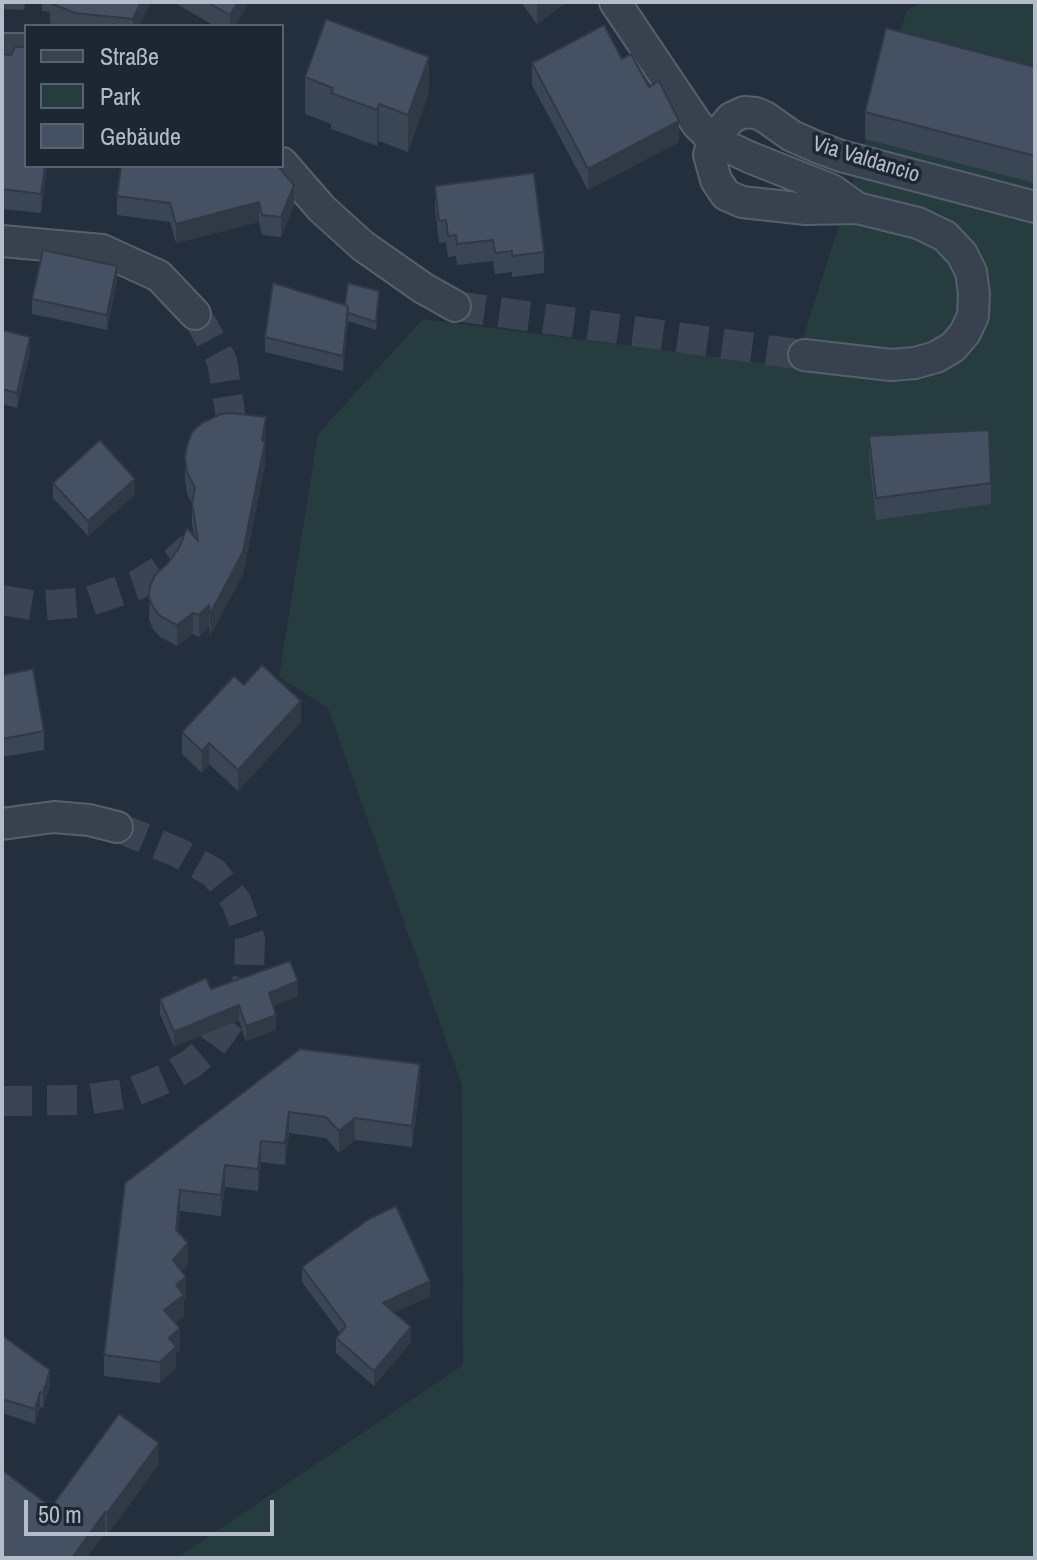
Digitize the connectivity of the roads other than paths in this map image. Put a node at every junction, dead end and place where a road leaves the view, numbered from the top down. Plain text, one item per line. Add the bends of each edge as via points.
1 (615, 2) edge
2 (2, 49) edge
3 (24, 49) edge
4 (713, 140) junction
5 (284, 165) edge
6 (1035, 207) edge
7 (857, 208) junction
8 (2, 241) edge
9 (455, 306) tunnel mouth
10 (195, 314) tunnel mouth
11 (804, 355) tunnel mouth
12 (2, 824) edge
13 (117, 827) tunnel mouth

1 - 4 street
2 - 3 street
4 - 6 street, Via Valdancio via 731,118 756,113 829,152
4 - 7 street via 832,190
4 - 7 street via 709,155 726,195 742,202 806,209
5 - 9 street via 363,246
7 - 11 street via 918,223 945,236 971,272 973,316 953,347 915,363
8 - 10 street via 102,250 159,276
12 - 13 street via 54,817

